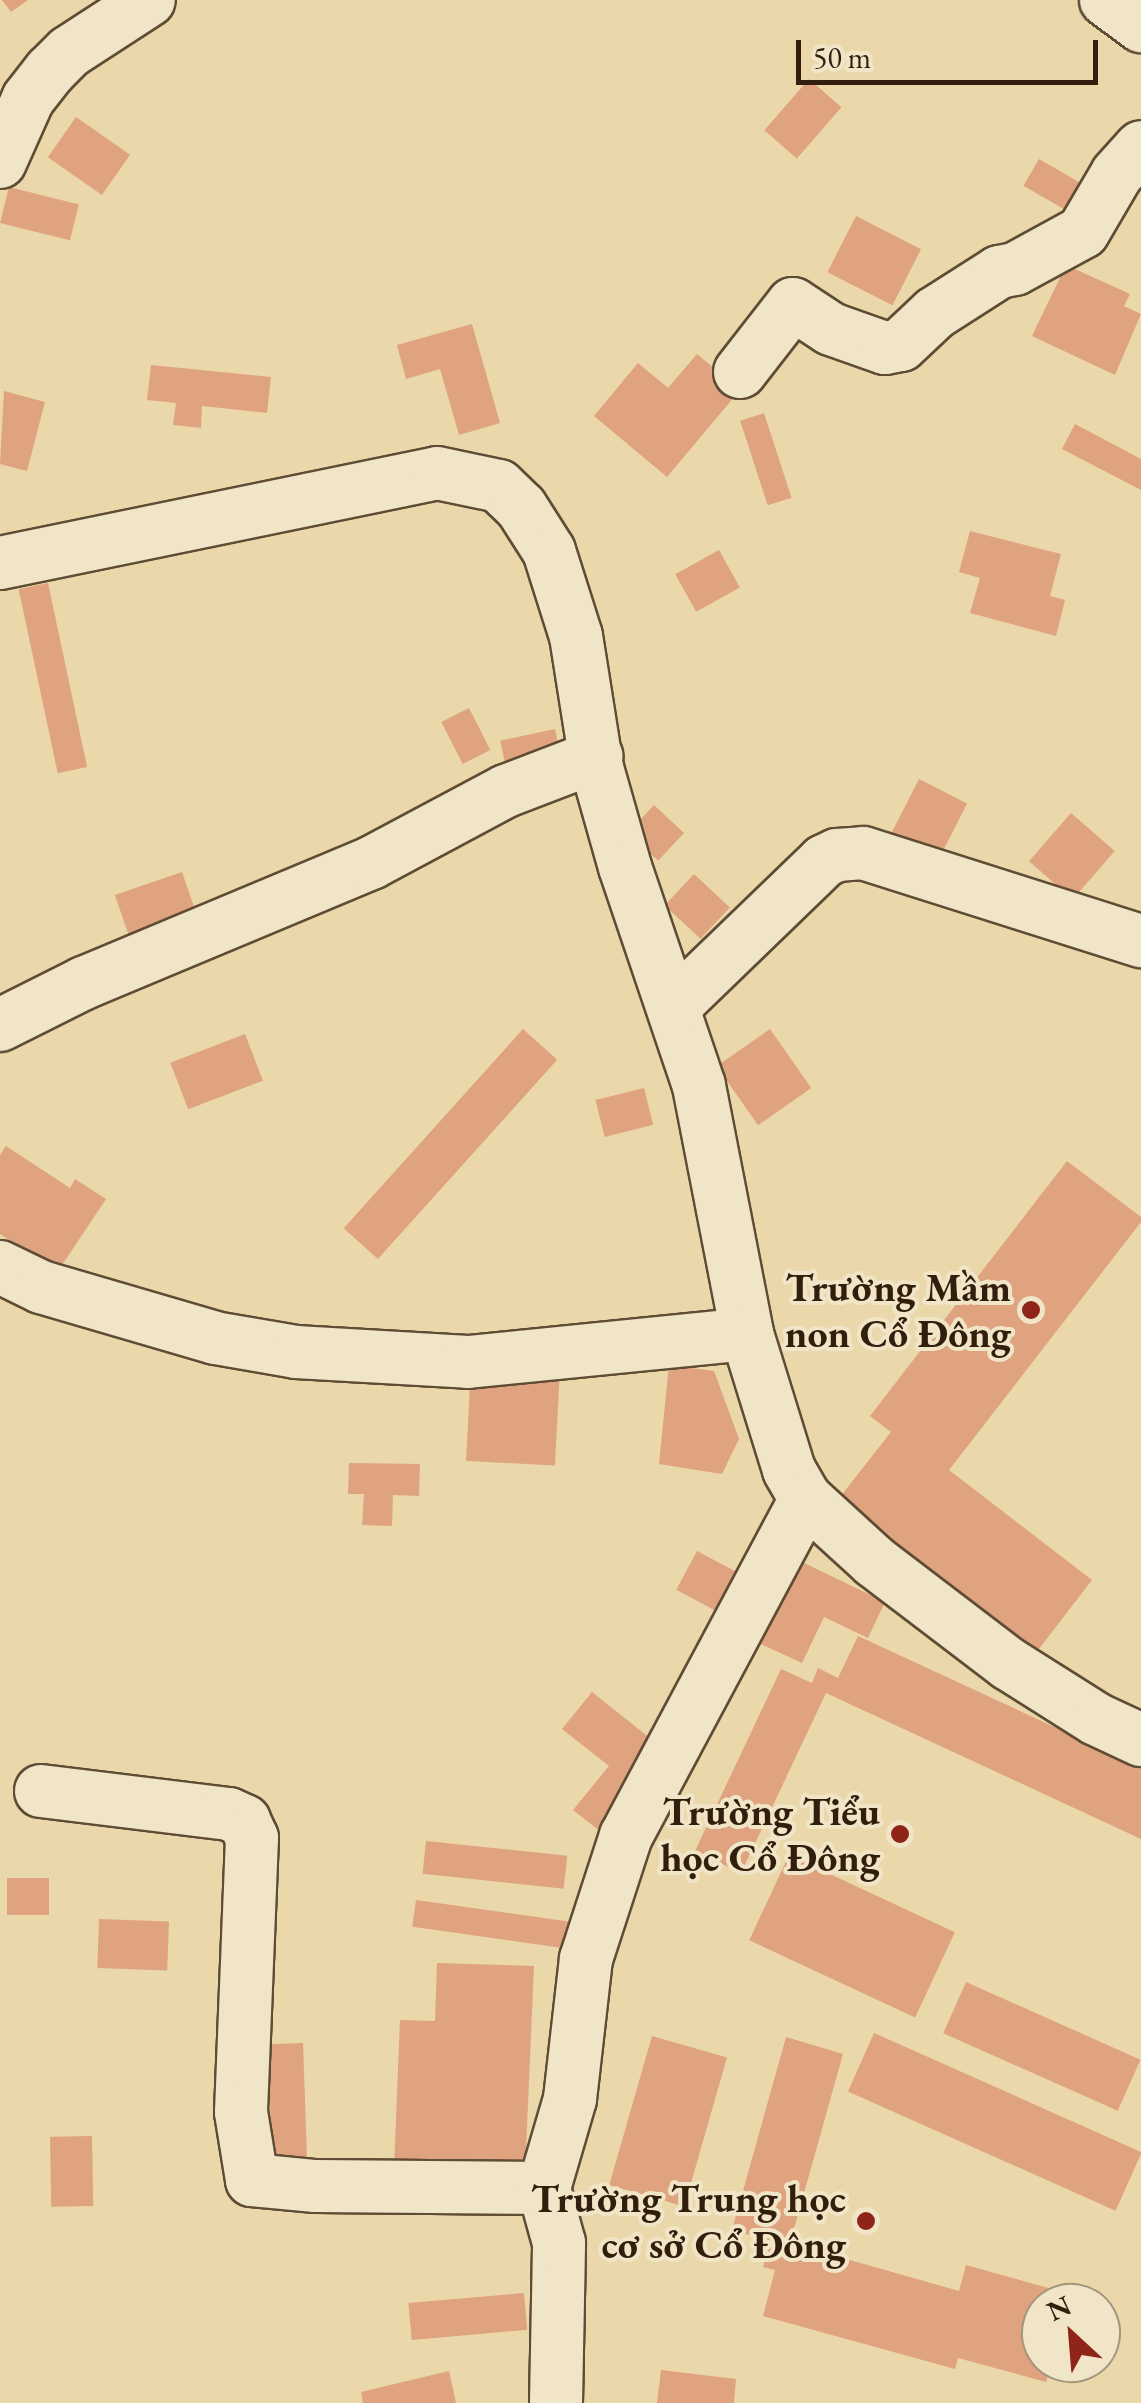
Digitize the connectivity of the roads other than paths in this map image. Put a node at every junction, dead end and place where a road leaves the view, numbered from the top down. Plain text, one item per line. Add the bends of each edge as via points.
1 (149, 0) edge
2 (1106, 0) edge
3 (1141, 26) edge
4 (1141, 147) edge
5 (0, 162) edge
6 (740, 372) dead end
7 (0, 563) edge
8 (597, 756) junction
9 (1141, 942) edge
10 (674, 1007) junction
11 (0, 1025) edge
12 (0, 1267) edge
13 (747, 1334) junction
14 (806, 1499) junction
15 (1141, 1740) edge
16 (41, 1791) dead end
17 (544, 2188) junction
18 (556, 2403) edge

1 - 5 street via 50,71 28,99
2 - 3 street
4 - 6 street via 1083,232 998,272 935,313 901,345 885,348 830,329 793,304
7 - 8 street via 437,473 499,486 522,506 549,551 576,636
8 - 10 street via 625,867
8 - 11 street via 506,791 372,863
9 - 10 street via 862,853 837,855
10 - 13 street via 699,1086
12 - 13 street via 41,1286 215,1338 296,1352 468,1362
13 - 14 street via 789,1470
14 - 15 street via 875,1562 1009,1664 1096,1720
14 - 17 street via 626,1836 586,1959 570,2099
16 - 17 street via 229,1814 244,1822 252,1838 241,2112 252,2180
17 - 18 street via 559,2243

